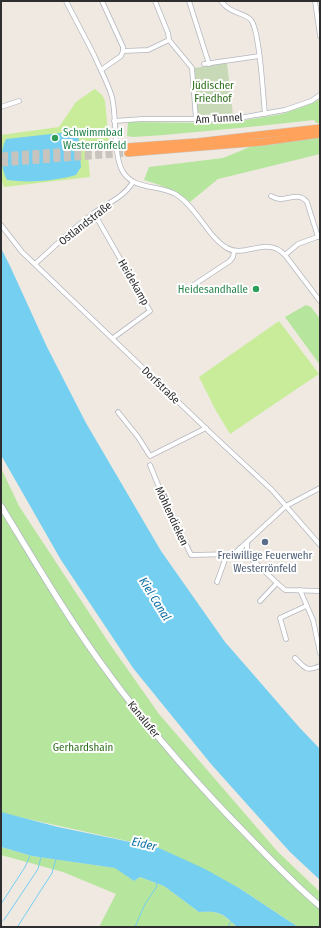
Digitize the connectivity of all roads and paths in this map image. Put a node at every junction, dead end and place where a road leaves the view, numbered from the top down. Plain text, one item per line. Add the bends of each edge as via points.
1 (66, 1) edge
2 (102, 1) edge
3 (155, 1) edge
4 (189, 1) edge
5 (221, 1) edge
6 (315, 1) edge
7 (320, 36) edge
8 (169, 40) junction
9 (123, 51) junction
10 (259, 56) junction
11 (204, 64) dead end
12 (209, 64) junction
13 (101, 70) junction
14 (320, 96) edge
15 (19, 101) dead end
16 (1, 107) edge
17 (265, 114) junction
18 (196, 120) junction
19 (114, 121) junction
20 (320, 128) edge
21 (320, 134) edge
22 (133, 182) junction
23 (270, 196) dead end
24 (94, 213) junction
25 (1, 225) edge
26 (319, 236) edge
27 (234, 251) junction
28 (285, 254) junction
29 (35, 264) junction
30 (192, 286) dead end
31 (320, 301) edge
32 (113, 338) junction
33 (118, 412) dead end
34 (206, 428) junction
35 (150, 465) dead end
36 (320, 488) edge
37 (1, 506) edge
38 (286, 506) junction
39 (247, 542) junction
40 (320, 545) edge
41 (240, 548) junction
42 (227, 554) junction
43 (247, 554) junction
44 (217, 582) dead end
45 (277, 583) junction
46 (300, 590) junction
47 (320, 592) edge
48 (260, 601) dead end
49 (306, 606) junction
50 (286, 639) dead end
51 (320, 654) edge
52 (296, 658) dead end
53 (320, 666) edge
54 (320, 906) edge

1 - 13 street
2 - 9 street
3 - 8 street
4 - 12 street
5 - 10 street via 231,10 250,18
6 - 7 street
8 - 9 street via 148,50
8 - 18 street via 192,68
9 - 13 street via 121,56
10 - 12 street
10 - 17 street
11 - 12 street
13 - 19 street via 112,99
14 - 17 street, Am Tunnel via 292,108
15 - 16 street
17 - 18 street, Am Tunnel via 233,119
18 - 19 street, Am Tunnel
19 - 22 street via 119,161 123,172
20 - 21 highway via 127,150 262,142
22 - 24 street, Ostlandstraße via 128,190
22 - 27 street via 177,194 219,242
23 - 26 street via 279,199 304,198
24 - 29 street, Ostlandstraße
24 - 32 street, Heidekamp via 150,311
25 - 29 street, Dorfstraße via 18,248
26 - 28 street via 298,244
27 - 28 street via 269,247
27 - 30 street via 230,261
28 - 31 street
29 - 32 street, Dorfstraße
32 - 34 street, Dorfstraße
33 - 34 street via 150,456
34 - 38 street, Dorfstraße
35 - 42 street, Möhlendieken via 190,554
36 - 38 street, Möhlendieken
37 - 54 street, Kanalufer via 80,633 179,762
38 - 39 street, Möhlendieken
38 - 40 street, Dorfstraße
39 - 41 street, Möhlendieken
39 - 43 street
41 - 42 street, Möhlendieken via 234,554
41 - 43 street
42 - 44 street
43 - 45 street
45 - 46 street via 285,590
45 - 48 street
46 - 47 street
46 - 49 street
49 - 50 street via 280,618
49 - 51 street
52 - 53 street via 306,669

